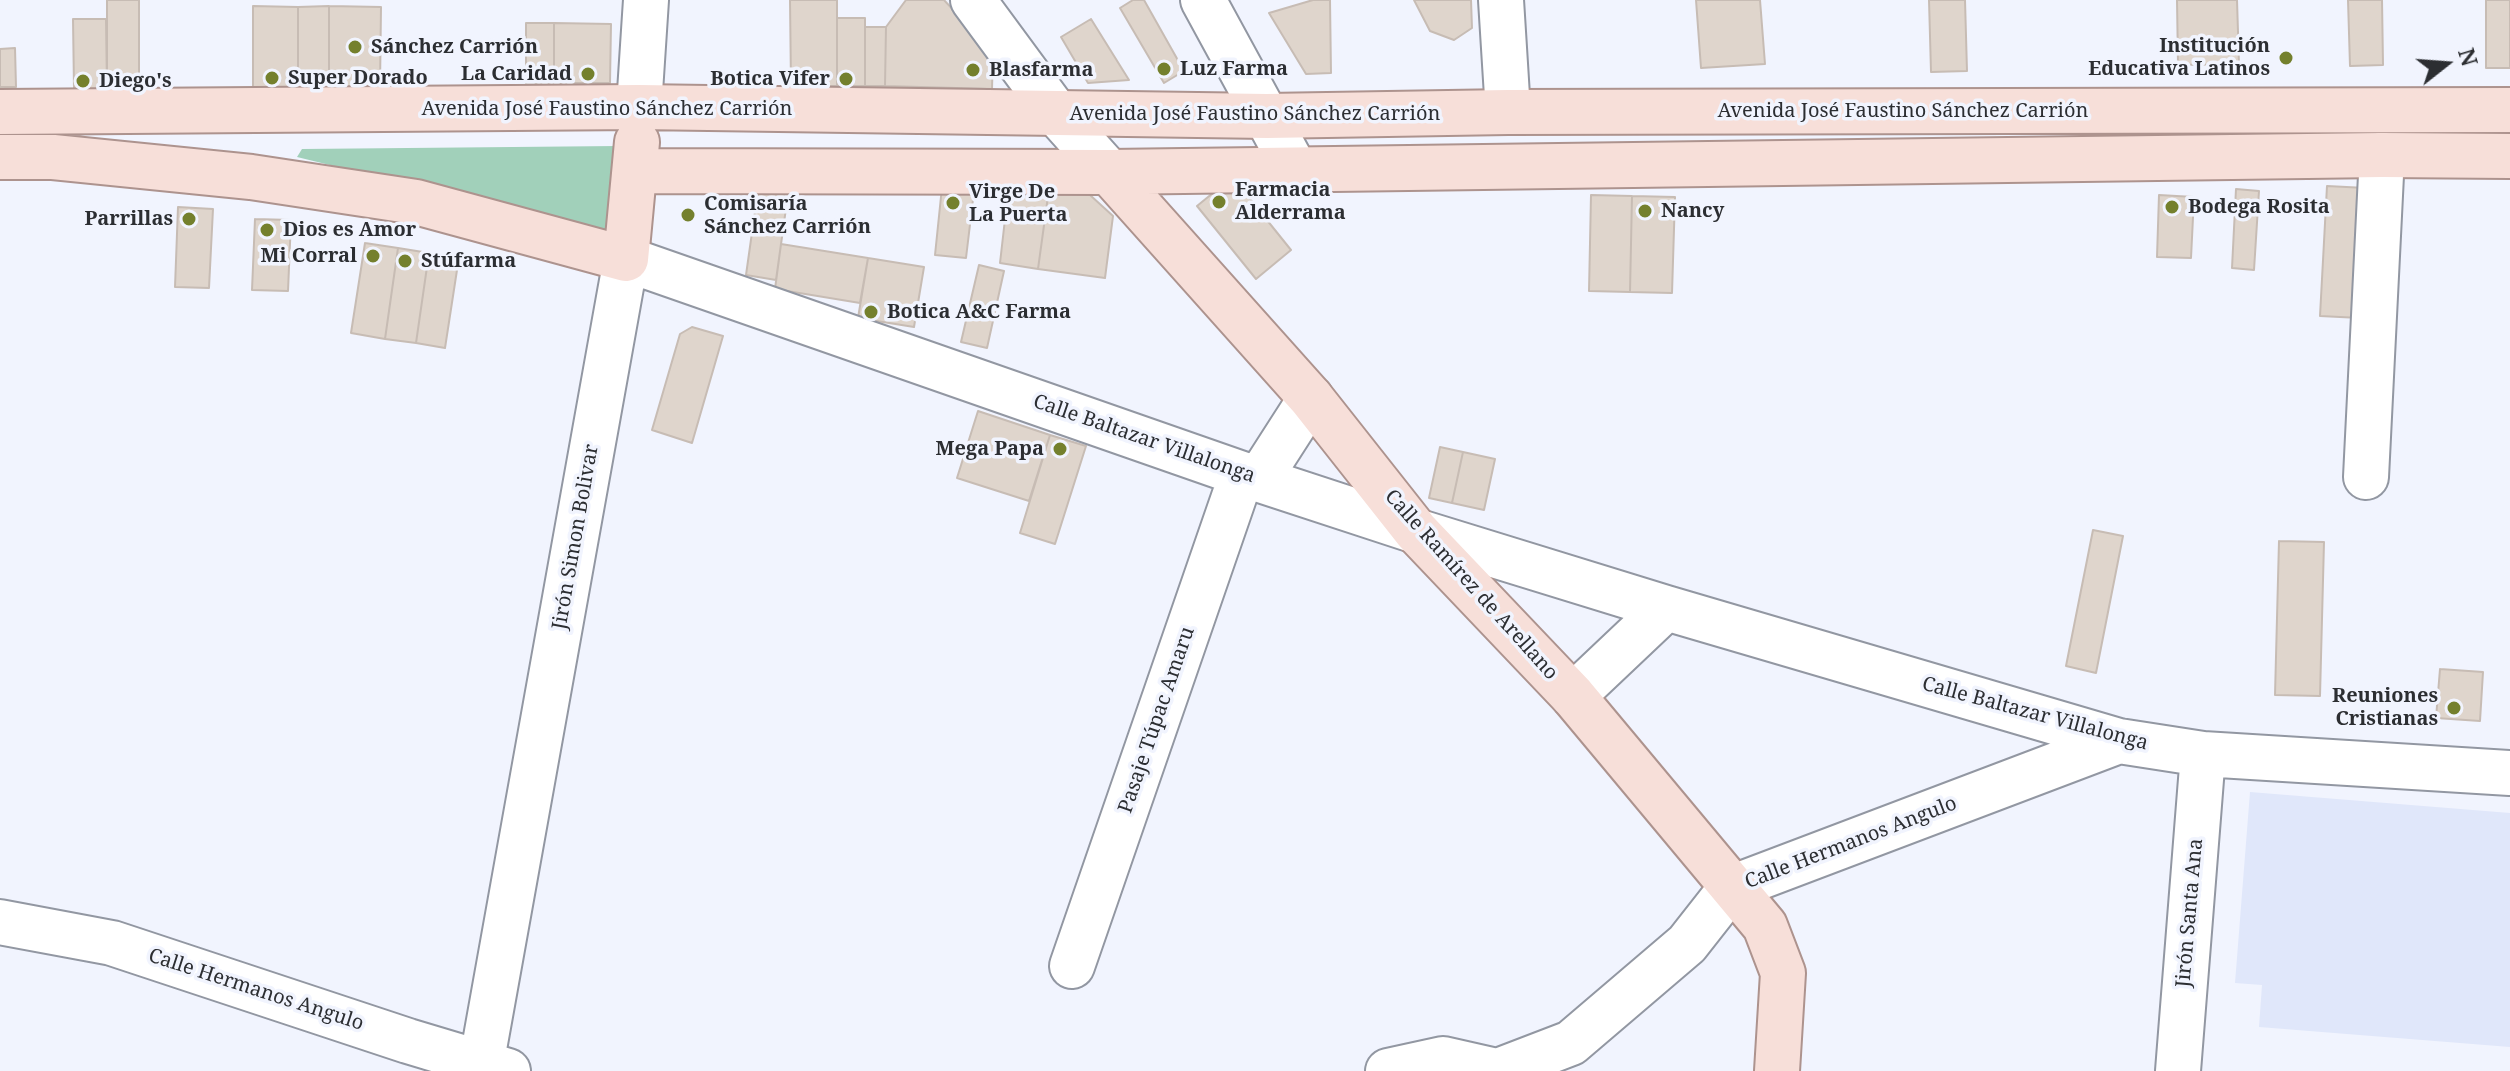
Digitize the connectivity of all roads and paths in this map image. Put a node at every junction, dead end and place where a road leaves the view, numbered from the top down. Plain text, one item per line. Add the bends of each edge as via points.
1 (646, 0) edge
2 (973, 0) edge
3 (1203, 0) edge
4 (1501, 0) edge
5 (639, 107) junction
6 (2510, 110) edge
7 (0, 112) edge
8 (1508, 112) junction
9 (1057, 114) junction
10 (1267, 116) junction
11 (2382, 155) junction
12 (2510, 156) edge
13 (0, 157) edge
14 (1295, 169) junction
15 (636, 171) junction
16 (1109, 172) junction
17 (626, 259) junction
18 (1311, 398) junction
19 (1250, 476) junction
20 (2366, 477) dead end
21 (1416, 531) junction
22 (1666, 608) junction
23 (1573, 696) junction
24 (2119, 741) junction
25 (2203, 754) junction
26 (2510, 773) edge
27 (1731, 888) junction
28 (0, 922) edge
29 (1072, 966) dead end
30 (490, 1068) edge
31 (1388, 1071) edge
32 (1497, 1071) edge
33 (1777, 1071) edge
34 (2178, 1071) edge

1 - 5 street, Jirón Simon Bolivar
2 - 9 street
3 - 10 street
4 - 8 street
5 - 7 main road, Avenida José Faustino Sánchez Carrión
5 - 9 main road, Avenida José Faustino Sánchez Carrión
5 - 15 main road, Jirón Simon Bolivar
6 - 8 main road, Avenida José Faustino Sánchez Carrión
8 - 10 main road, Avenida José Faustino Sánchez Carrión
9 - 10 main road, Avenida José Faustino Sánchez Carrión
9 - 16 street
10 - 14 street
11 - 12 main road
11 - 14 main road
11 - 20 street
13 - 17 main road via 53,157 251,177 416,202
14 - 16 main road
15 - 16 main road
15 - 17 main road, Jirón Simon Bolivar
16 - 18 main road, Calle Ramírez de Arellano
17 - 19 street, Calle Baltazar Villalonga
17 - 30 street, Jirón Simon Bolivar
18 - 19 street, Pasaje Túpac Amaru
18 - 21 main road, Calle Ramírez de Arellano
19 - 21 street, Calle Baltazar Villalonga
19 - 29 street, Pasaje Túpac Amaru
21 - 22 street, Calle Baltazar Villalonga
21 - 23 main road, Calle Ramírez de Arellano
22 - 23 street
22 - 24 street, Calle Baltazar Villalonga
23 - 27 main road, Calle Ramírez de Arellano
24 - 25 street, Calle Baltazar Villalonga
24 - 27 street, Calle Hermanos Angulo
25 - 26 street, Calle Baltazar Villalonga
25 - 34 street, Jirón Santa Ana
27 - 32 street, Calle Hermanos Angulo via 1687,944 1571,1043
27 - 33 main road, Calle Ramírez de Arellano via 1765,926 1783,973
28 - 30 street, Calle Hermanos Angulo via 112,943
31 - 32 street, Calle Hermanos Angulo via 1443,1059

